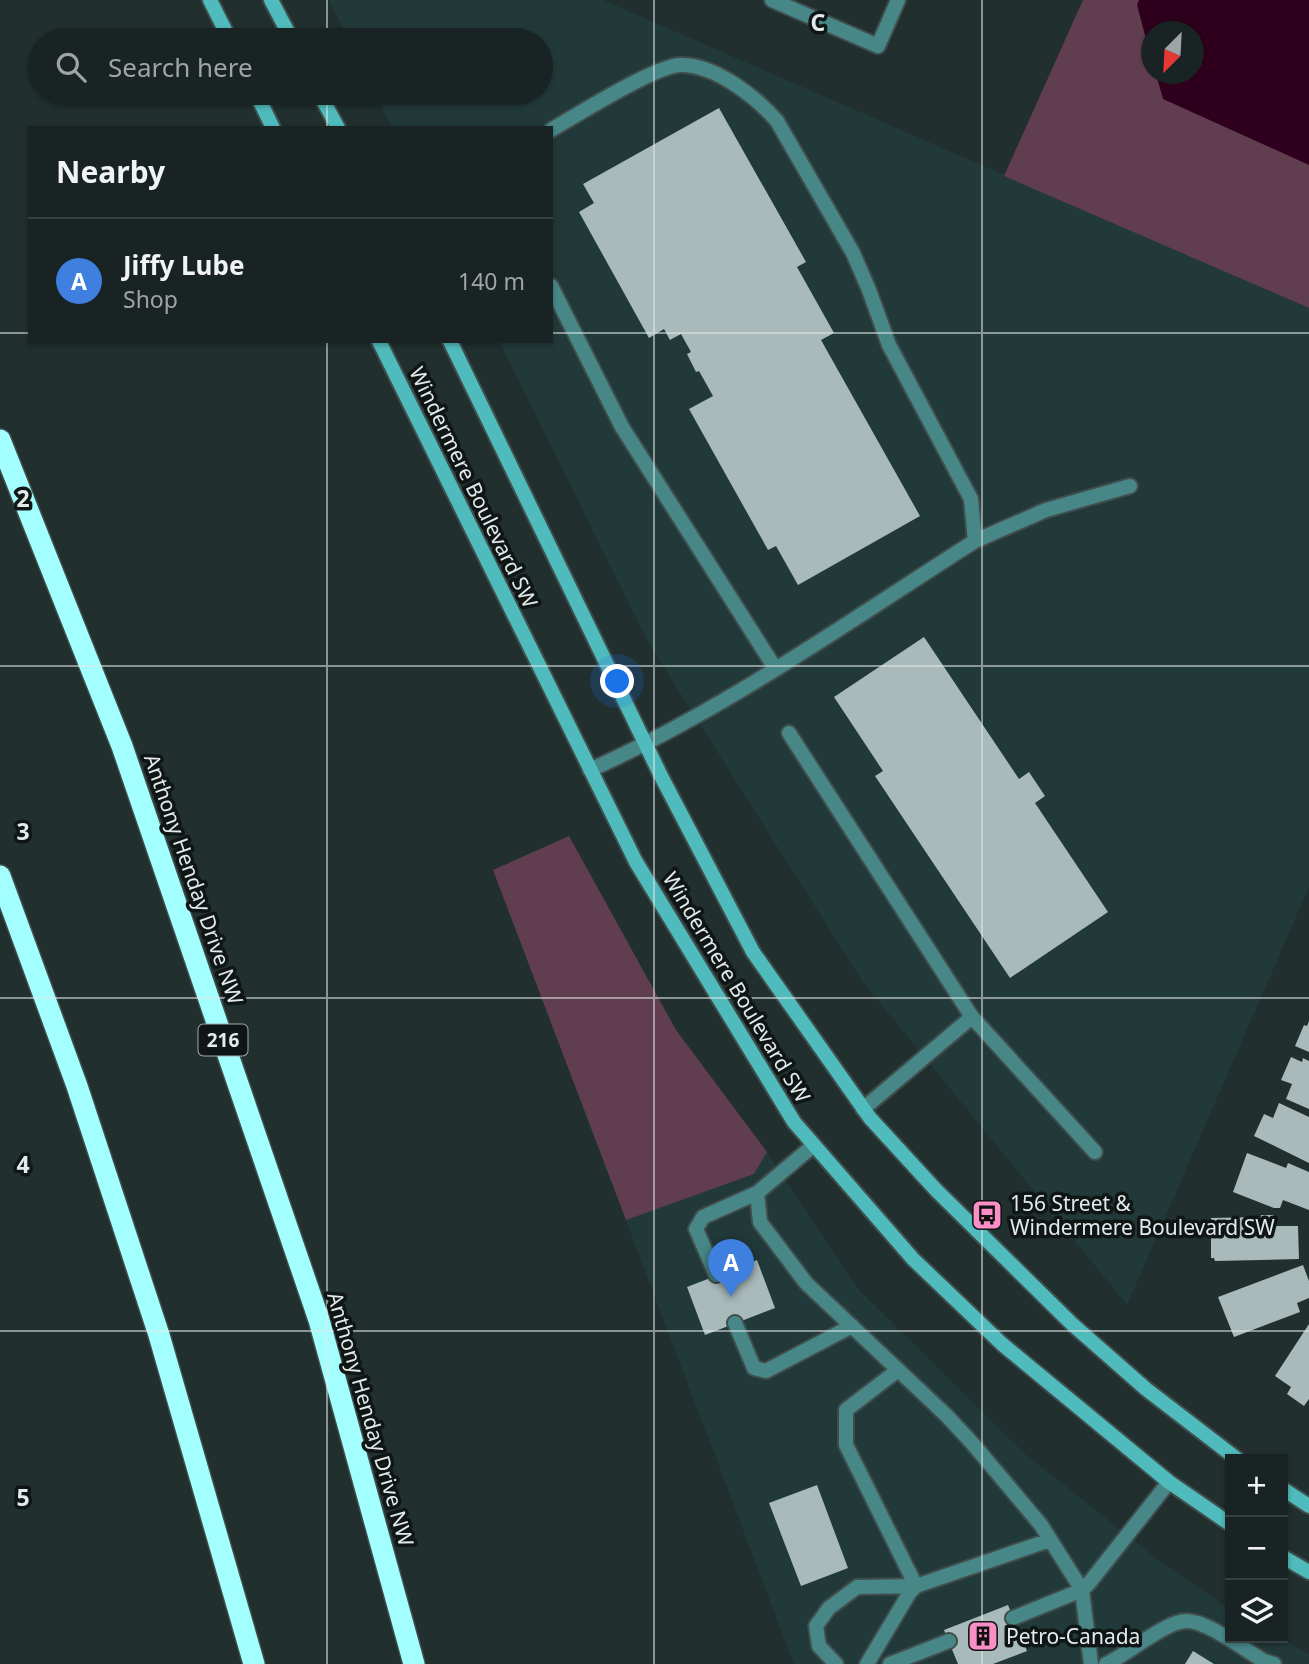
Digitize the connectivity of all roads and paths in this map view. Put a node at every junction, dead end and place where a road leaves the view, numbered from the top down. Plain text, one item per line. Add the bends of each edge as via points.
1 (210, 0) edge
2 (271, 0) edge
3 (772, 0) edge
4 (898, 0) edge
5 (224, 28) edge
6 (286, 28) edge
7 (262, 105) edge
8 (326, 105) edge
9 (272, 126) edge
10 (337, 126) edge
11 (553, 129) edge
12 (553, 290) edge
13 (380, 343) edge
14 (451, 343) edge
15 (0, 440) edge
16 (1130, 486) dead end
17 (975, 541) junction
18 (775, 668) junction
19 (789, 733) dead end
20 (646, 745) junction
21 (590, 770) junction
22 (0, 876) edge
23 (972, 1017) junction
24 (863, 1109) junction
25 (814, 1145) junction
26 (1095, 1152) dead end
27 (757, 1193) junction
28 (716, 1275) dead end
29 (735, 1324) dead end
30 (852, 1326) junction
31 (898, 1370) junction
32 (1231, 1454) edge
33 (1170, 1482) junction
34 (1288, 1492) edge
35 (1309, 1506) edge
36 (1225, 1520) edge
37 (1051, 1540) junction
38 (1288, 1560) edge
39 (1309, 1572) edge
40 (916, 1586) junction
41 (1082, 1590) junction
42 (1013, 1618) dead end
43 (949, 1642) dead end
44 (414, 1660) edge
45 (1268, 1663) edge
46 (254, 1664) edge
47 (835, 1664) edge
48 (867, 1664) edge
49 (890, 1664) edge
50 (1091, 1664) edge
51 (1105, 1664) edge

1 - 5 main road
2 - 6 main road
3 - 4 lane via 878,46
7 - 9 main road
8 - 10 main road
11 - 17 lane via 659,71 681,65 729,81 764,106 853,253 889,345 971,499
12 - 18 lane via 622,427
13 - 21 main road, Windermere Boulevard SW
14 - 20 main road, Windermere Boulevard SW
15 - 44 highway, Anthony Henday Drive NW / 216 via 122,746 314,1308
16 - 17 lane via 1046,510
17 - 18 lane
18 - 20 lane
19 - 23 lane
20 - 21 lane
20 - 24 main road, Windermere Boulevard SW via 753,952
21 - 25 main road, Windermere Boulevard SW via 636,862 794,1122
22 - 46 highway via 77,1086 159,1335
23 - 24 lane
23 - 26 lane
24 - 32 main road, Windermere Boulevard SW via 936,1190 1072,1324
25 - 27 lane
25 - 33 main road, Windermere Boulevard SW via 913,1259 1002,1344
27 - 28 lane via 703,1217 696,1229
27 - 30 lane via 760,1222 806,1283
29 - 30 lane via 754,1368 766,1371
30 - 31 lane
31 - 37 lane via 983,1455
31 - 40 lane via 846,1410 846,1445
33 - 36 main road, Windermere Boulevard SW
33 - 41 lane
34 - 35 main road
37 - 40 lane
37 - 41 lane
38 - 39 main road
40 - 47 lane via 858,1587 829,1608 816,1626 819,1646
40 - 48 lane
41 - 42 lane
41 - 50 lane
43 - 49 lane
45 - 51 lane via 1187,1621

